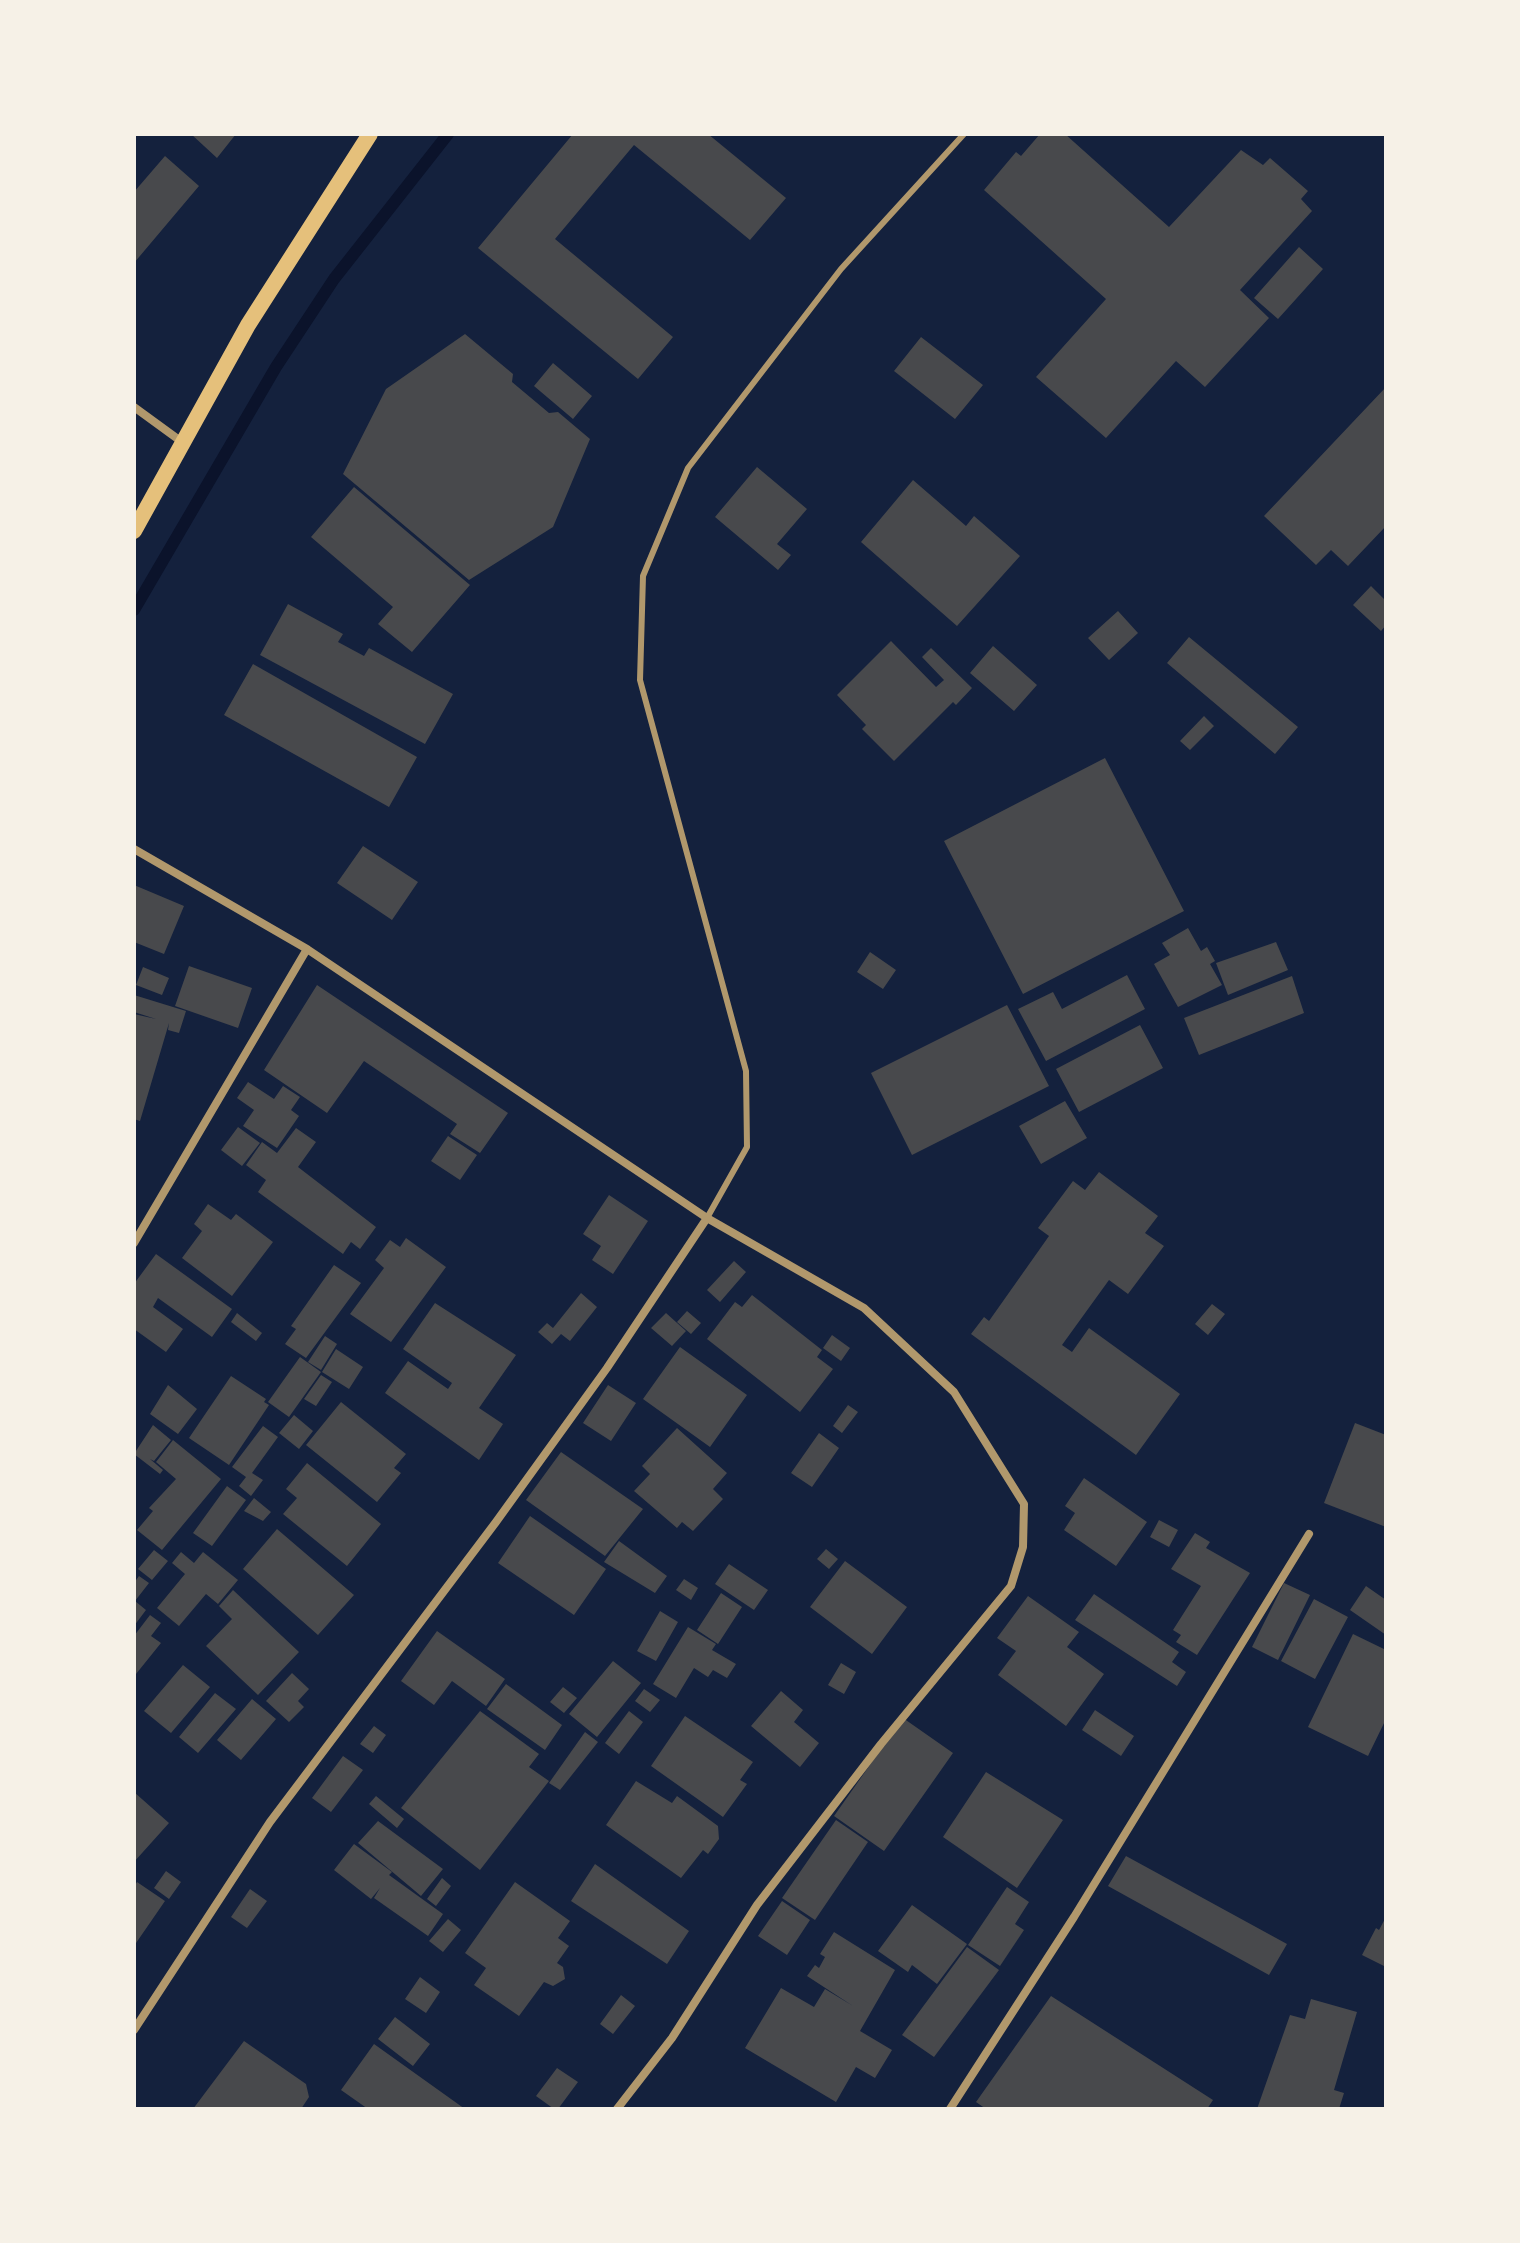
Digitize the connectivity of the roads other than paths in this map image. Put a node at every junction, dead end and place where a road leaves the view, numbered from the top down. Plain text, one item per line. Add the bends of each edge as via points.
1 (370, 134) edge
2 (964, 134) edge
3 (134, 407) edge
4 (182, 442) junction
5 (134, 531) edge
6 (134, 849) edge
7 (307, 949) junction
8 (707, 1218) junction
9 (134, 1243) edge
10 (1309, 1534) dead end
11 (134, 2030) edge
12 (617, 2109) edge
13 (950, 2109) edge

1 - 4 main road via 306,230
2 - 8 lane via 841,269 688,468 643,576 640,680 746,1071 747,1147
3 - 4 street
4 - 5 main road
6 - 7 street
7 - 8 street
7 - 9 street
8 - 11 street via 496,1522 270,1822
8 - 12 street via 864,1308 954,1392 1024,1504 1023,1547 1011,1586 757,1905 672,2038
10 - 13 street

